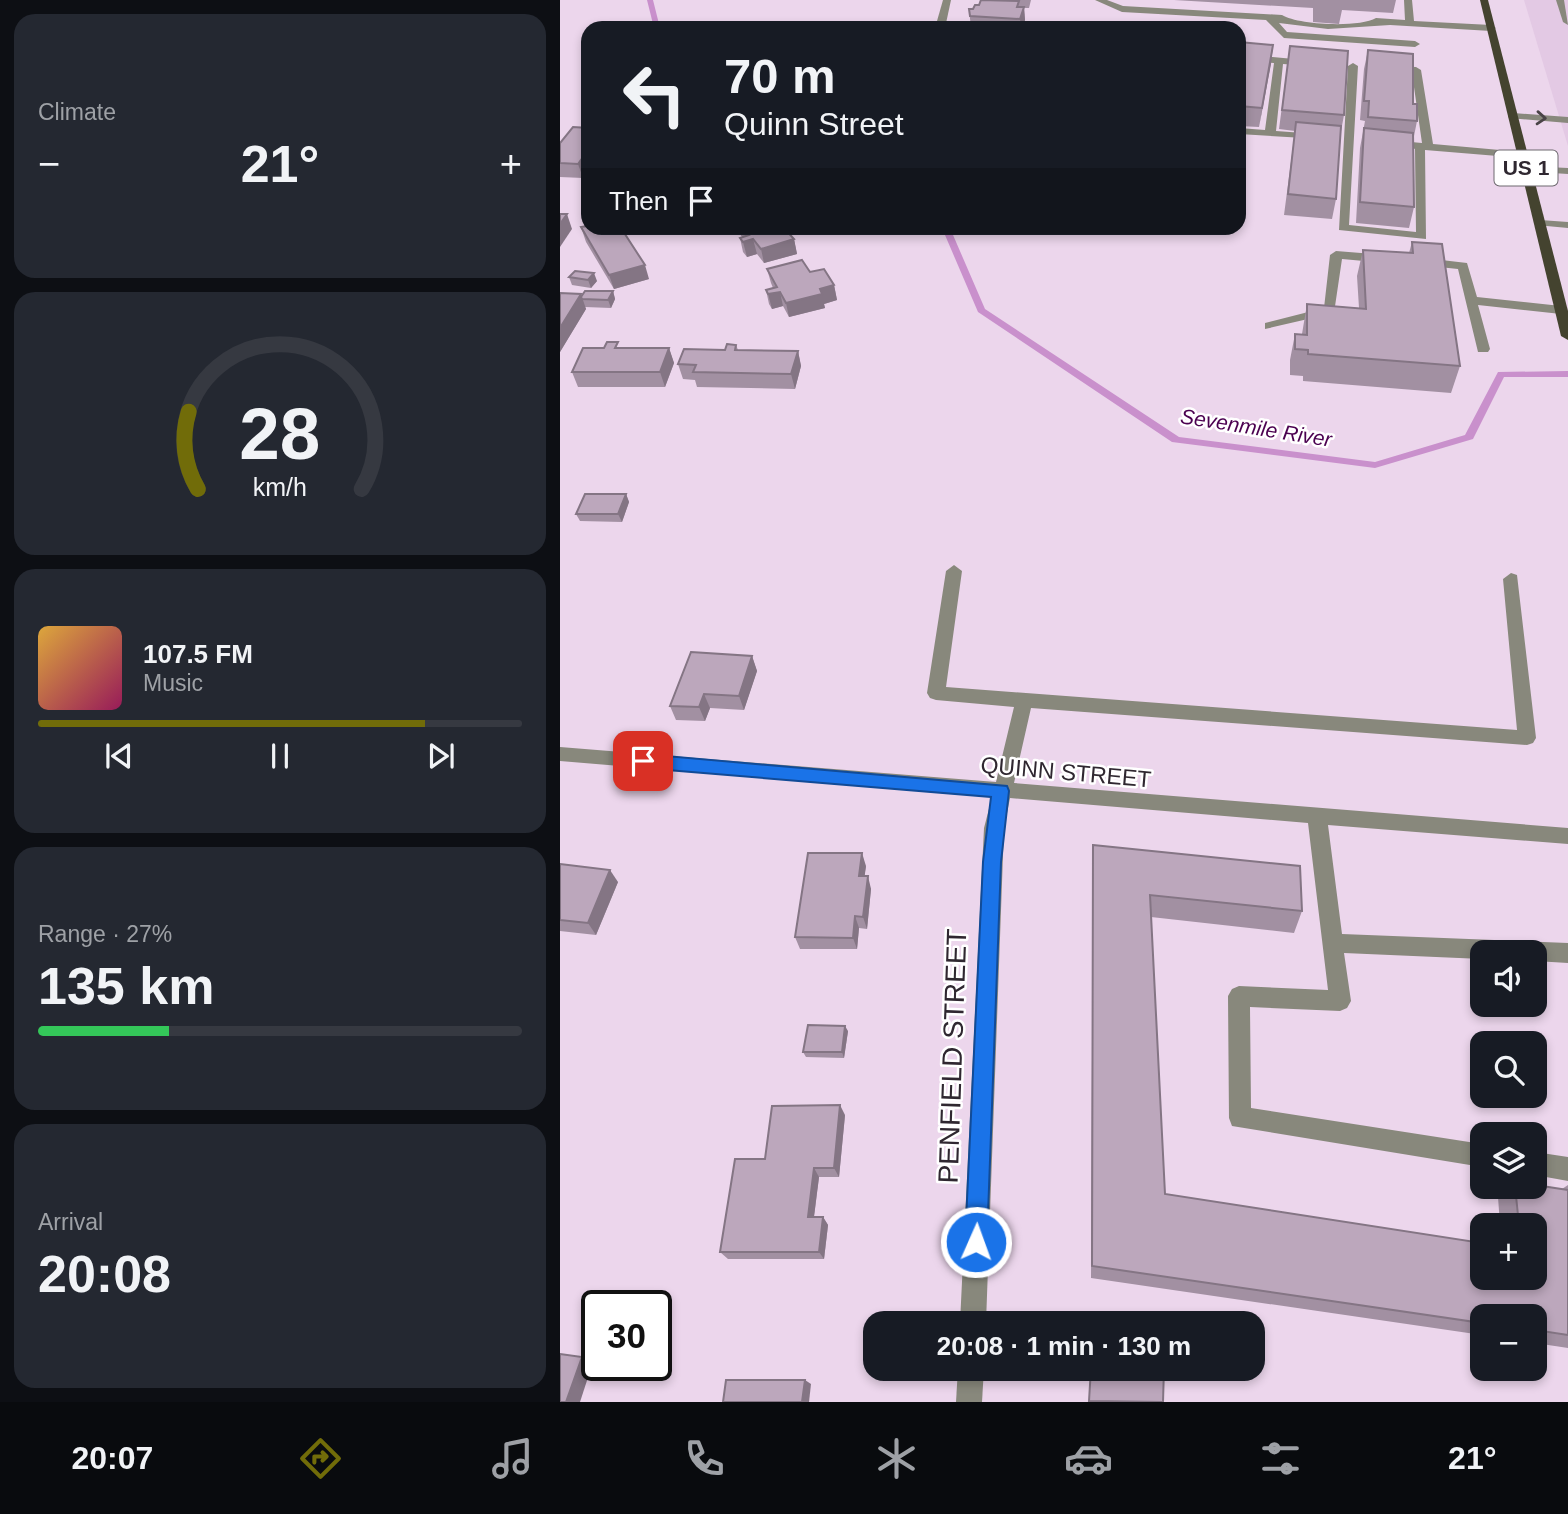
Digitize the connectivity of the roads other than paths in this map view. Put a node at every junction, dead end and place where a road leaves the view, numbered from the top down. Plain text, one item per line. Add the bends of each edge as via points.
1 (947, 0) edge
2 (1099, 0) edge
3 (1408, 0) edge
4 (1485, 0) edge
5 (1560, 0) edge
6 (1313, 16) dead end
7 (1339, 17) dead end
8 (1270, 19) junction
9 (942, 21) edge
10 (1568, 22) edge
11 (1387, 23) junction
12 (1410, 24) junction
13 (1491, 28) junction
14 (1415, 44) dead end
15 (1246, 58) edge
16 (1279, 60) junction
17 (1328, 64) edge
18 (1365, 66) edge
19 (1378, 67) edge
20 (1513, 116) junction
21 (1568, 120) edge
22 (1246, 131) edge
23 (1270, 133) junction
24 (1354, 140) junction
25 (1396, 144) edge
26 (1424, 146) junction
27 (1522, 155) junction
28 (1526, 169) junction
29 (1568, 171) edge
30 (1540, 223) junction
31 (1568, 225) edge
32 (1471, 300) junction
33 (1561, 310) junction
34 (1270, 326) dead end
35 (1568, 336) edge
36 (1483, 349) dead end
37 (954, 571) dead end
38 (1511, 579) dead end
39 (1024, 701) junction
40 (560, 754) edge
41 (1001, 791) junction
42 (1317, 816) junction
43 (1568, 836) edge
44 (1333, 943) junction
45 (1568, 956) edge
46 (1470, 1154) edge
47 (1547, 1166) edge
48 (1568, 1169) edge
49 (973, 1311) edge
50 (970, 1381) edge
51 (969, 1402) edge

1 - 9 street
2 - 8 street via 1122,9
3 - 12 street
4 - 13 main road, US 1
5 - 10 street
6 - 8 street
7 - 11 street
8 - 11 street via 1353,28
8 - 14 street via 1284,35
11 - 12 street
12 - 13 street
13 - 20 main road, US 1
15 - 16 street
16 - 17 street
16 - 23 street
18 - 24 street via 1346,65
19 - 26 street via 1416,70
20 -> 21 street
20 - 27 main road, US 1
22 - 23 street
23 - 24 street
24 - 26 street via 1343,228 1422,236
25 - 26 street
26 - 27 street
27 - 28 main road, US 1
28 - 29 street
28 - 30 main road, US 1
30 - 31 street
30 - 33 main road, US 1
32 - 33 street
32 - 34 street via 1463,266 1336,255 1330,310
32 - 36 street
33 - 35 main road, US 1
37 - 39 street via 936,693
38 - 39 street via 1527,738
39 - 41 street, PENFIELD STREET
40 - 41 street, QUINN STREET
41 - 42 street, QUINN STREET
41 - 49 street, PENFIELD STREET via 992,862
42 - 43 street, QUINN STREET
42 - 44 street
44 - 45 street
44 - 46 street via 1340,1001 1240,996 1240,1118
47 - 48 street
50 - 51 street

